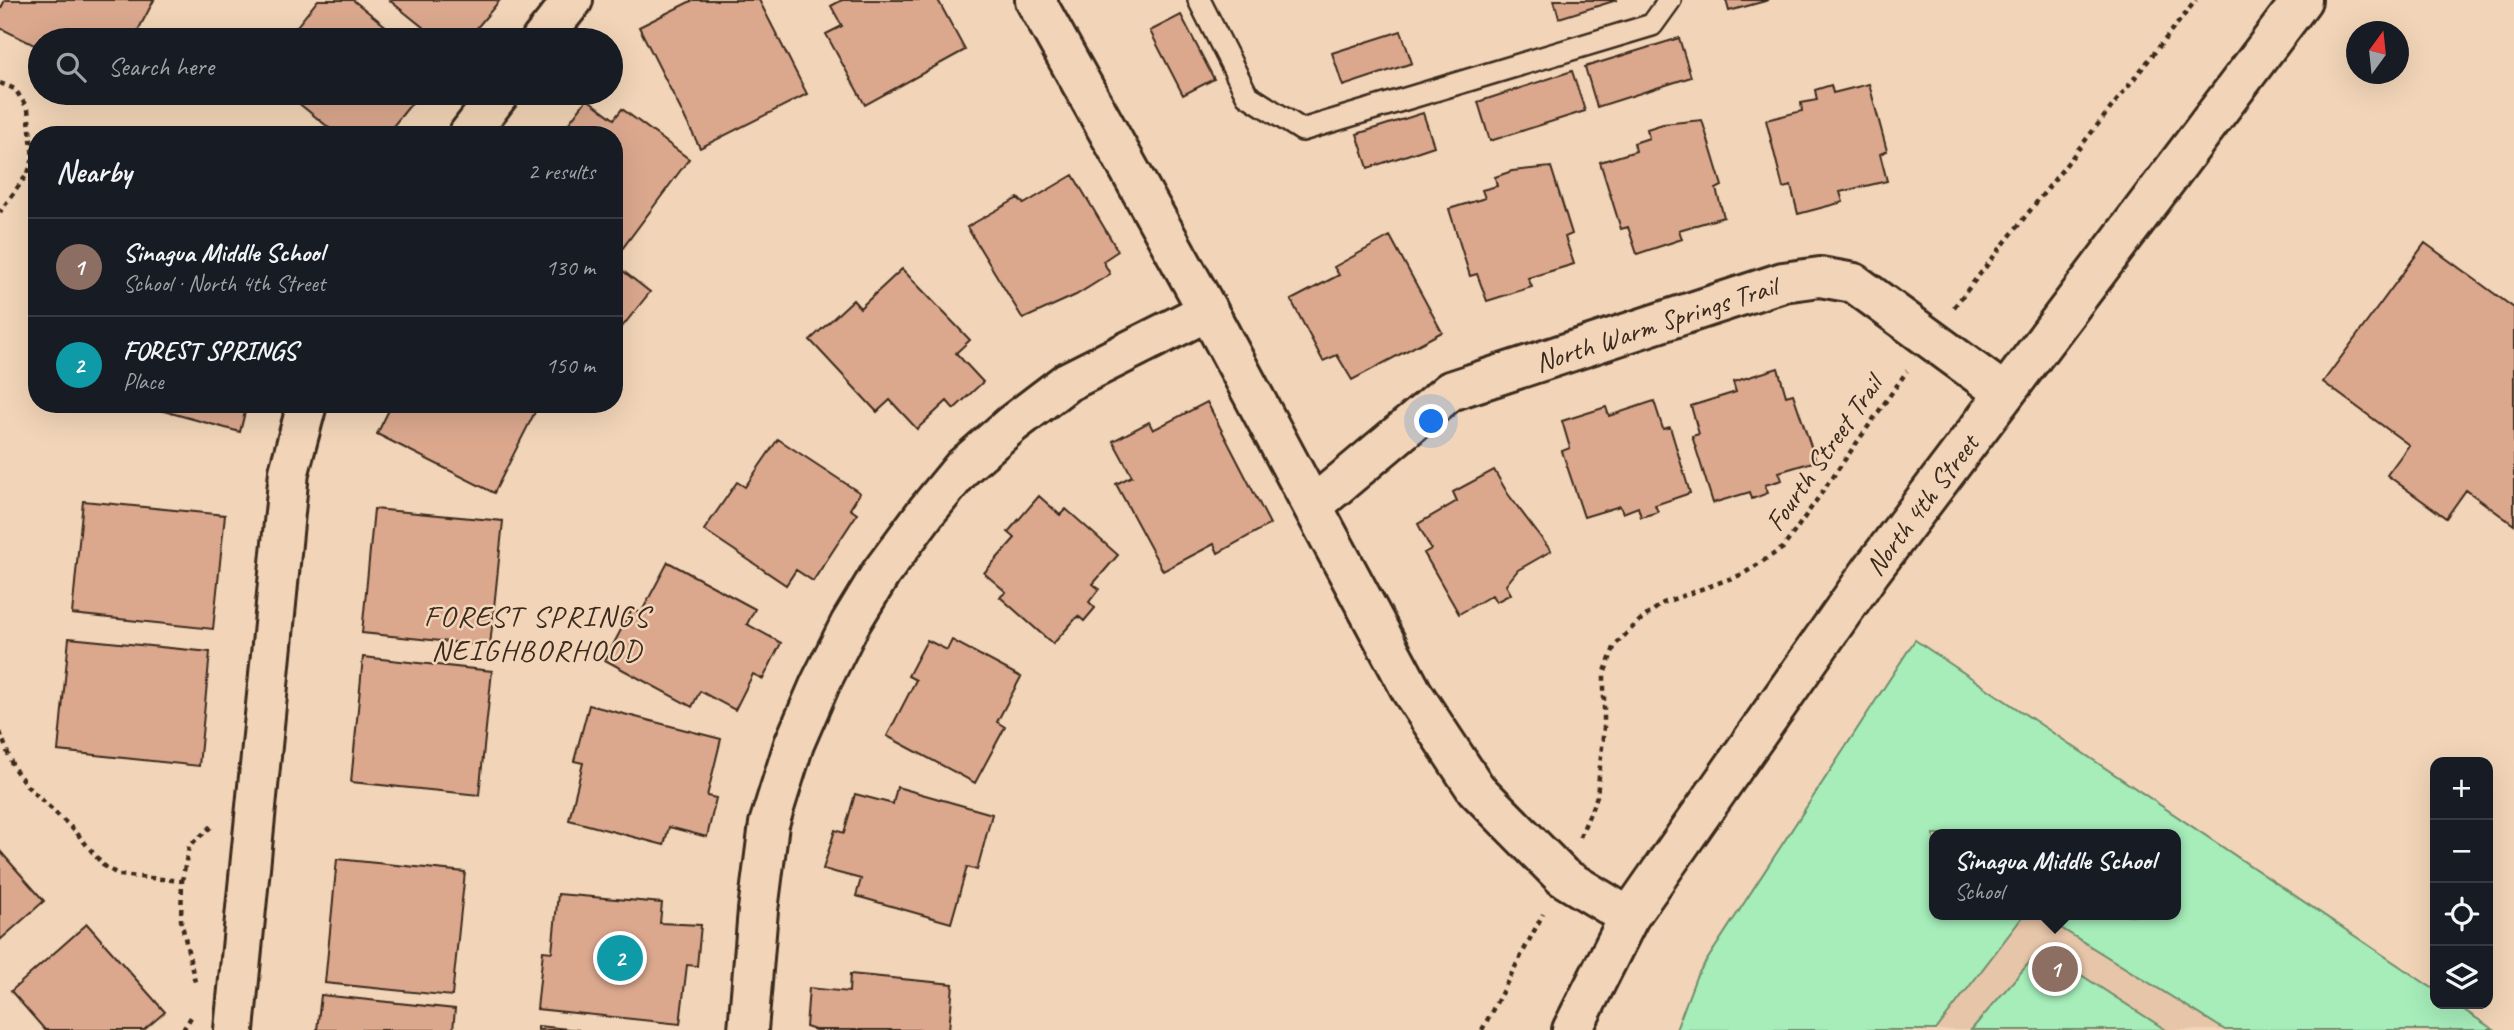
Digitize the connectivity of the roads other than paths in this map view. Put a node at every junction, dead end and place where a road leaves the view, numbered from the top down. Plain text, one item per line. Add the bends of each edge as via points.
1 (573, 0) edge
2 (1035, 0) edge
3 (1199, 0) edge
4 (1670, 0) edge
5 (2302, 0) edge
6 (551, 28) edge
7 (491, 105) edge
8 (475, 126) edge
9 (1208, 311) junction
10 (2004, 393) junction
11 (305, 413) edge
12 (1314, 505) junction
13 (1629, 917) junction
14 (234, 1030) edge
15 (748, 1030) edge
16 (1572, 1030) edge

1 - 6 street
2 - 9 street
3 - 4 lane via 1247,95 1302,130 1651,25
5 - 10 street, North 4th Street
7 - 8 street
9 - 12 street
9 - 15 street via 1067,382 1012,424 964,467 881,573 815,696 794,744 769,824
10 - 12 street, North Warm Springs Trail via 1854,283 1820,277 1783,282 1450,391
10 - 13 street, North 4th Street via 1871,571
11 - 14 street via 289,472
12 - 13 street via 1412,692 1476,789 1563,877
13 - 16 street, North 4th Street

